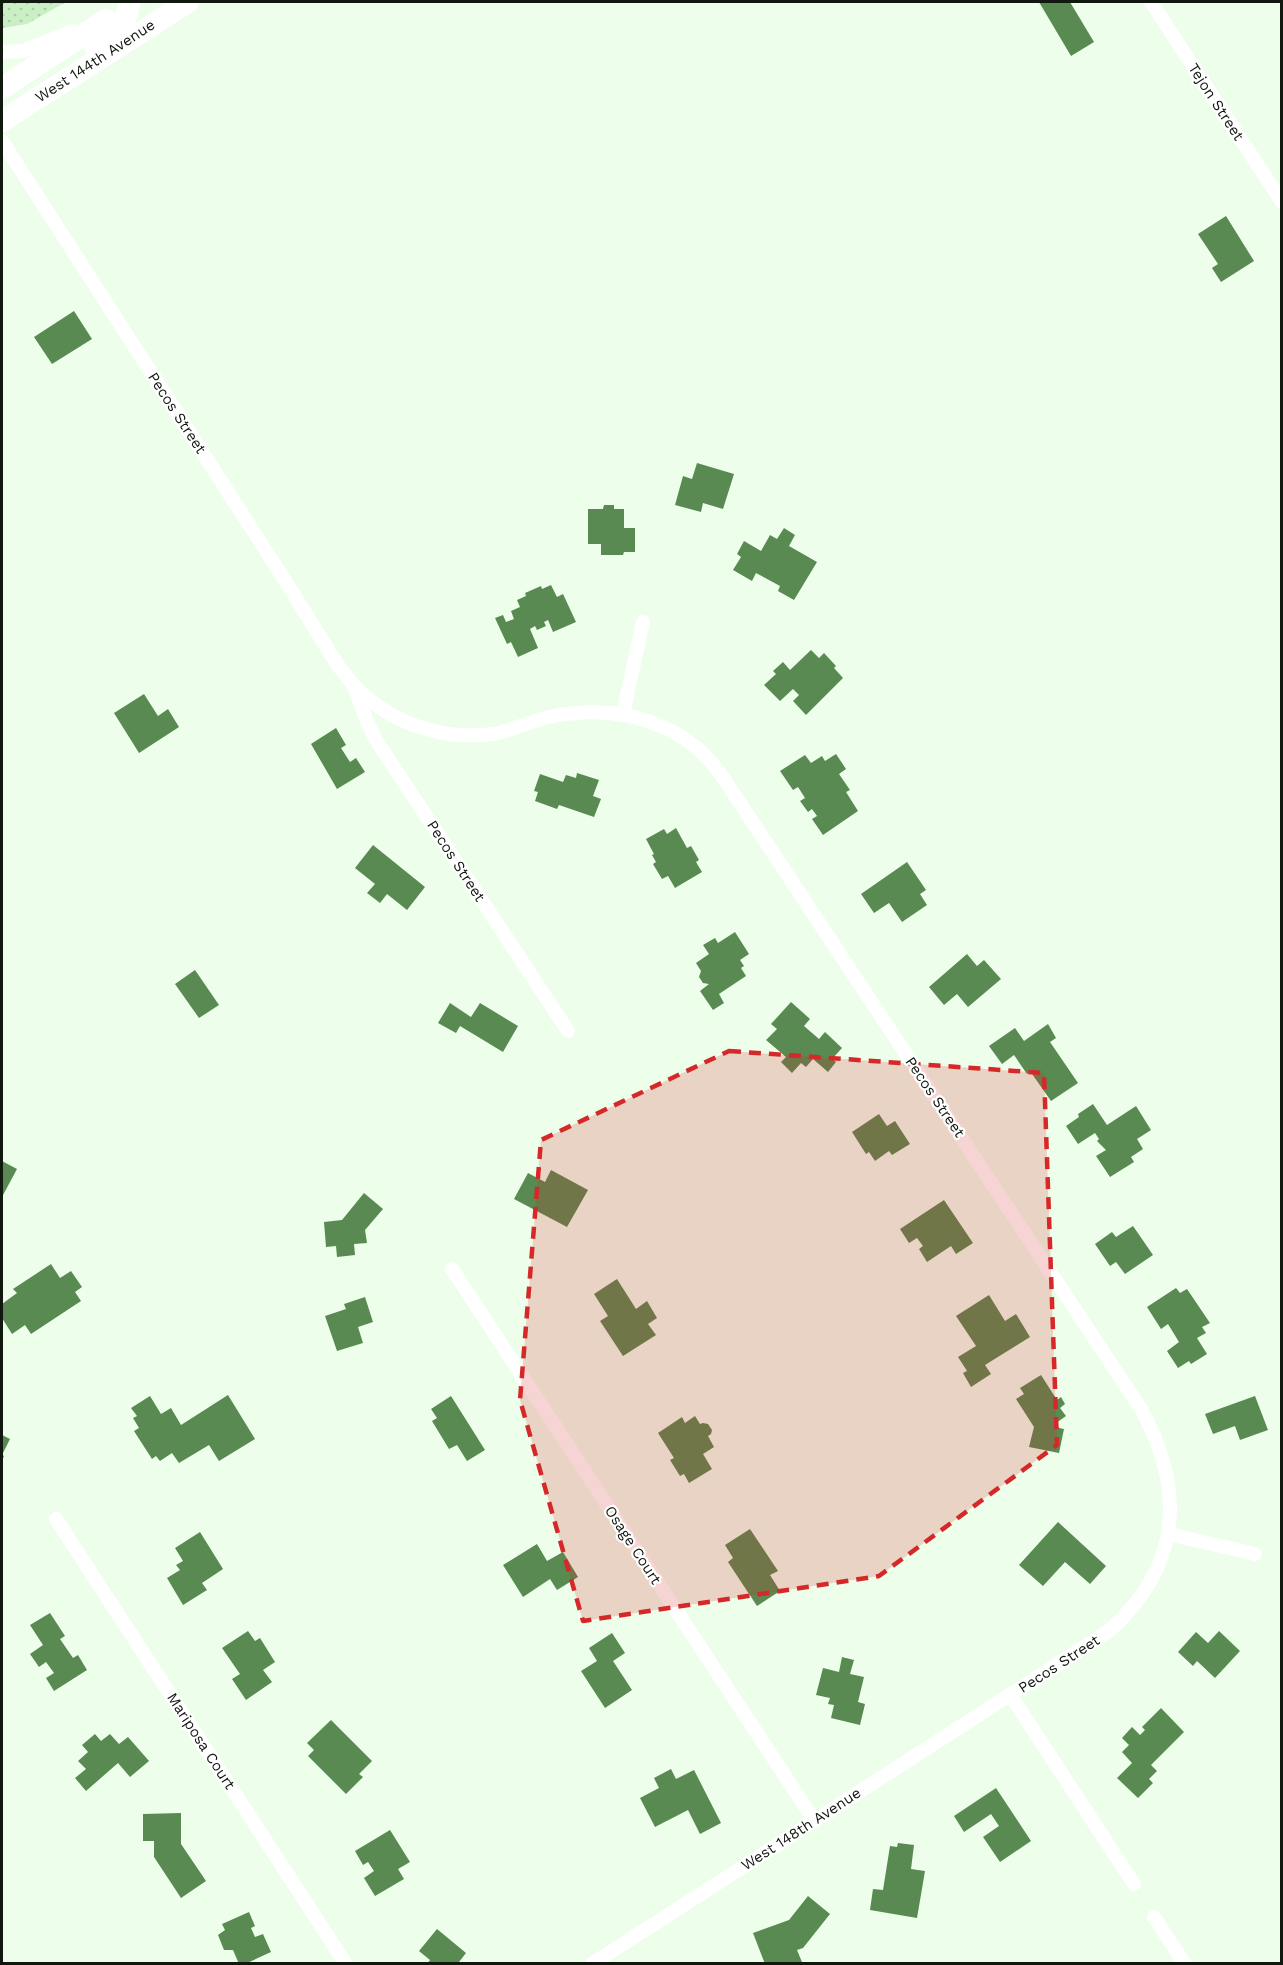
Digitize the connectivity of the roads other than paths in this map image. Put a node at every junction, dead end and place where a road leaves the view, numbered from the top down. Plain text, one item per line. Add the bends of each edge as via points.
1 (188, 2) edge
2 (1151, 2) edge
3 (132, 3) edge
4 (2, 52) edge
5 (2, 88) edge
6 (2, 105) edge
7 (2, 121) edge
8 (2, 141) edge
9 (1281, 202) edge
10 (643, 622) dead end
11 (354, 686) junction
12 (623, 714) junction
13 (568, 1031) dead end
14 (452, 1269) dead end
15 (56, 1519) dead end
16 (1168, 1534) junction
17 (1255, 1554) dead end
18 (1011, 1695) junction
19 (814, 1820) junction
20 (1134, 1884) dead end
21 (1154, 1917) dead end
22 (346, 1964) edge
23 (592, 1964) edge
24 (1185, 1964) edge

1 - 7 main road, West 144th Avenue
2 - 9 street, Tejon Street
3 - 4 street via 23,51
3 - 5 main road, West 144th Avenue
3 - 6 main road via 126,20 112,33
8 - 11 street, Pecos Street via 336,664
10 - 12 street
11 - 12 street, Pecos Street via 377,706 406,722 461,735 501,732 578,711
11 - 13 street, Pecos Street via 376,740
12 - 16 street, Pecos Street via 674,732 698,748 724,779 1141,1409 1156,1435 1167,1468 1171,1510
14 - 19 street, Osage Court
15 - 22 street, Mariposa Court
16 - 17 street
16 - 18 street, Pecos Street via 1149,1585 1122,1620 1098,1640
18 - 19 street, West 148th Avenue
18 - 20 street, Pecos Street
19 - 23 street, West 148th Avenue
21 - 24 street

